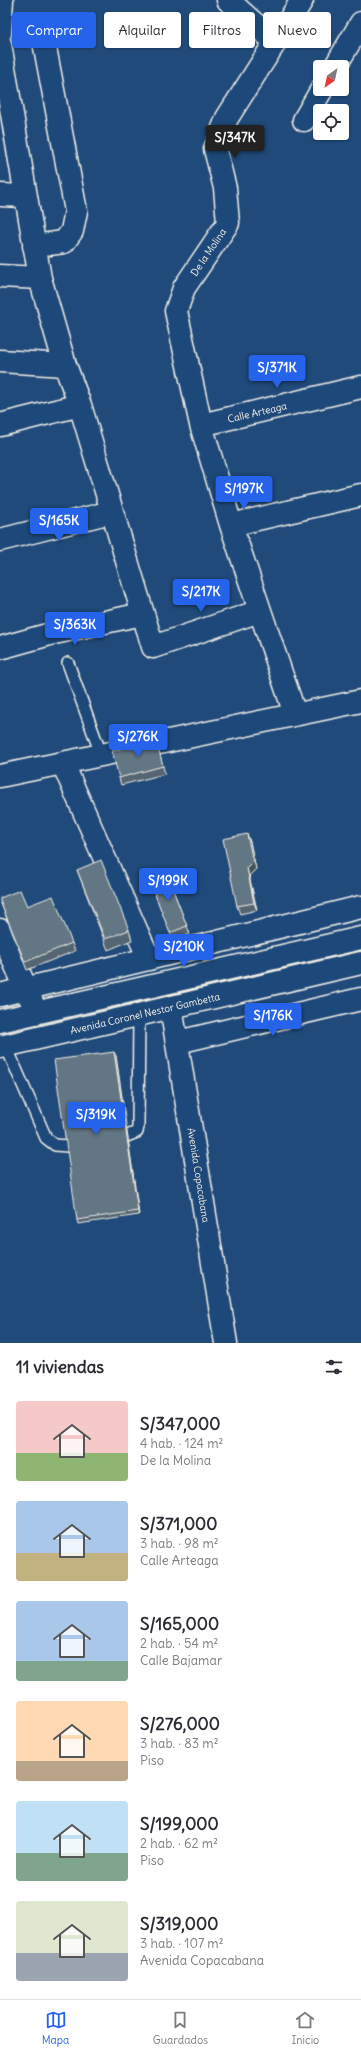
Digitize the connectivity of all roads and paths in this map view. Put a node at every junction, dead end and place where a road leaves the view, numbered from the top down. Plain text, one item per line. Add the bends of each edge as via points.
1 (2, 0) edge
2 (302, 0) edge
3 (233, 1) edge
4 (294, 12) edge
5 (361, 23) edge
6 (263, 30) edge
7 (0, 33) edge
8 (0, 44) edge
9 (45, 48) edge
10 (270, 48) edge
11 (339, 60) edge
12 (318, 96) edge
13 (6, 114) edge
14 (304, 120) dead end
15 (0, 195) edge
16 (25, 196) junction
17 (34, 246) junction
18 (0, 276) edge
19 (40, 278) junction
20 (0, 361) edge
21 (65, 365) junction
22 (361, 387) edge
23 (80, 405) junction
24 (201, 425) junction
25 (0, 426) edge
26 (361, 495) edge
27 (110, 512) junction
28 (231, 525) junction
29 (0, 540) edge
30 (260, 611) junction
31 (142, 614) junction
32 (0, 648) edge
33 (68, 663) dead end
34 (361, 701) edge
35 (295, 714) junction
36 (101, 754) junction
37 (63, 764) junction
38 (0, 775) edge
39 (361, 907) edge
40 (0, 930) edge
41 (361, 938) edge
42 (149, 959) junction
43 (361, 963) edge
44 (27, 989) junction
45 (0, 995) edge
46 (361, 999) edge
47 (172, 1007) junction
48 (37, 1012) junction
49 (139, 1015) junction
50 (0, 1021) edge
51 (178, 1042) junction
52 (3, 1046) edge
53 (128, 1136) edge
54 (67, 1146) edge
55 (226, 1343) edge

1 - 7 main road
2 - 4 main road, De la Molina
3 - 6 main road
5 - 11 main road
8 - 13 main road
9 - 17 main road via 76,211 72,231 64,242
10 - 24 main road, De la Molina via 227,118 215,148 225,188 228,223 184,288 176,310
12 - 14 main road
13 - 16 main road
15 - 16 main road
16 - 17 main road
17 - 19 main road
18 - 19 main road
19 - 21 main road
20 - 21 main road
21 - 23 main road
22 - 24 main road, Calle Arteaga
23 - 25 main road
23 - 27 main road
24 - 28 main road
26 - 28 main road
27 - 29 main road
27 - 31 main road
28 - 30 main road
30 - 31 main road via 153,647
30 - 35 main road
31 - 32 main road
33 - 36 lane
34 - 35 main road
35 - 36 main road
36 - 37 main road
37 - 38 main road
37 - 42 main road
39 - 42 main road
40 - 44 main road
41 - 48 main road
42 - 44 main road
43 - 47 main road, Avenida Coronel Nestor Gambetta
44 - 45 main road
44 - 48 main road
46 - 51 main road
47 - 49 main road, Avenida Coronel Nestor Gambetta
47 - 51 main road, Avenida Copacabana
48 - 50 main road
49 - 52 main road, Avenida Coronel Nestor Gambetta
49 - 53 lane via 138,1127 137,1132
51 - 55 main road, Avenida Copacabana
52 - 54 lane via 46,1138 55,1145

